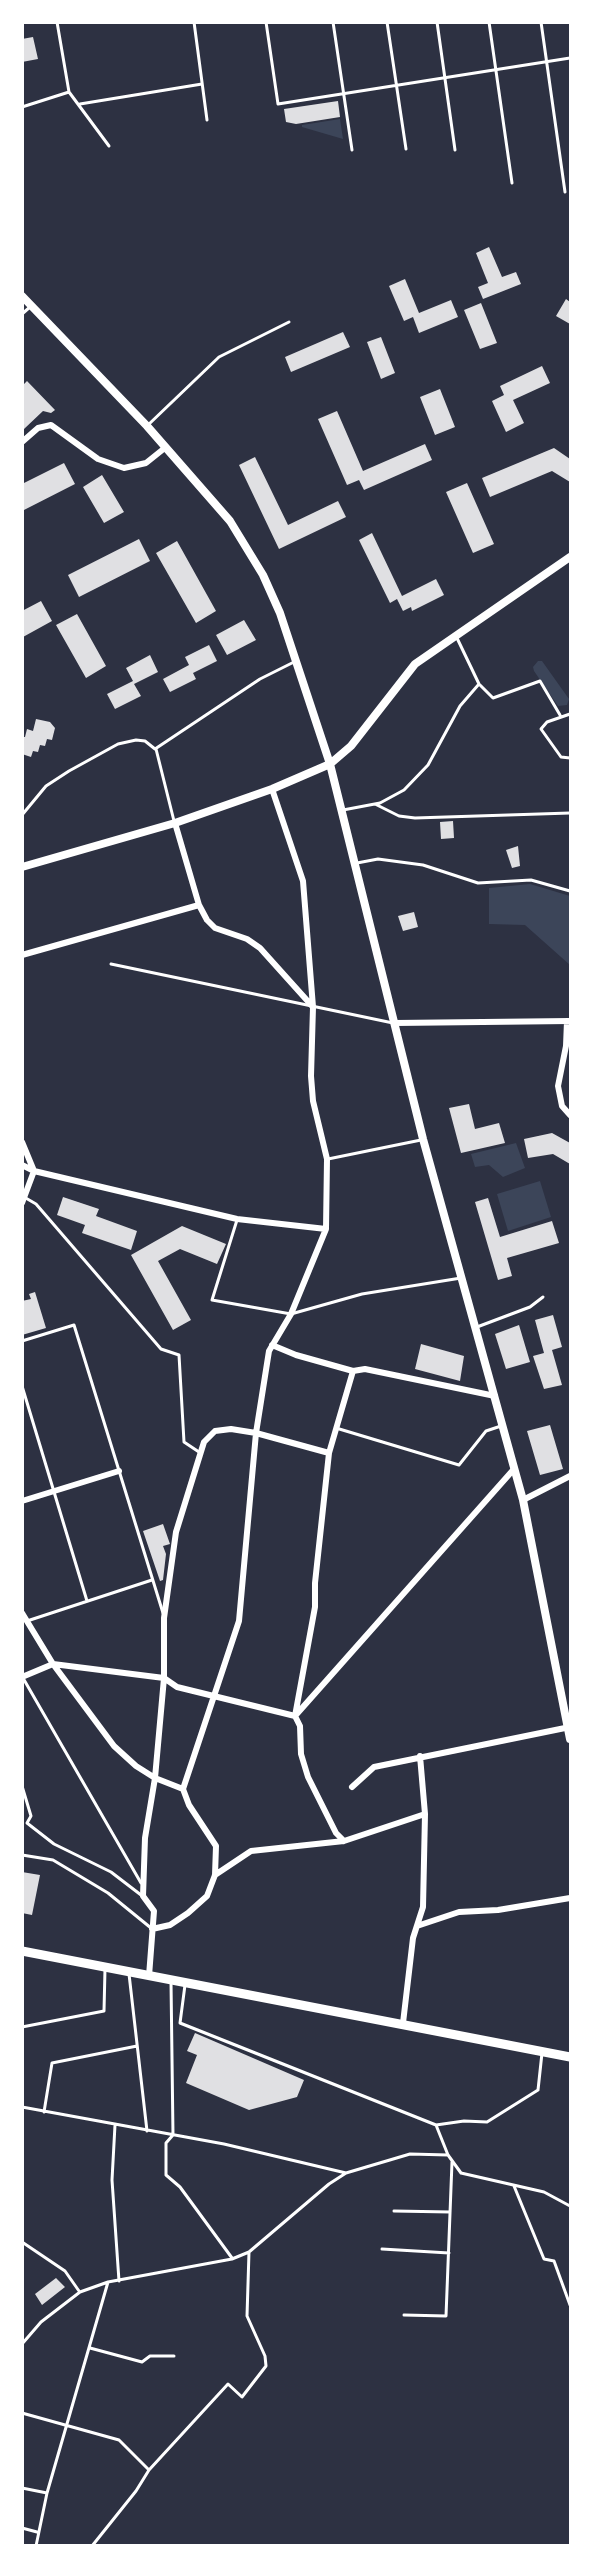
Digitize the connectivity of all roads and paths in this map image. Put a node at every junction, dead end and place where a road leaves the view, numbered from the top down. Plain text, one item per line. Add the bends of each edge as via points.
1 (57, 22) edge
2 (194, 22) edge
3 (266, 22) edge
4 (333, 22) edge
5 (387, 22) edge
6 (437, 22) edge
7 (489, 22) edge
8 (541, 22) edge
9 (570, 58) edge
10 (547, 62) junction
11 (496, 70) junction
12 (445, 78) junction
13 (202, 84) junction
14 (396, 86) junction
15 (69, 92) junction
16 (343, 94) junction
17 (80, 104) junction
18 (22, 107) edge
19 (207, 120) dead end
20 (109, 146) dead end
21 (406, 149) dead end
22 (352, 150) dead end
23 (455, 150) dead end
24 (512, 183) dead end
25 (565, 192) dead end
26 (22, 296) edge
27 (32, 306) junction
28 (22, 314) edge
29 (289, 322) dead end
30 (147, 426) junction
31 (23, 440) edge
32 (166, 447) junction
33 (569, 561) edge
34 (455, 634) junction
35 (296, 662) junction
36 (479, 684) junction
37 (570, 714) edge
38 (560, 715) junction
39 (155, 749) junction
40 (570, 758) edge
41 (330, 764) junction
42 (272, 789) junction
43 (375, 804) junction
44 (341, 810) junction
45 (570, 813) edge
46 (22, 815) edge
47 (175, 823) junction
48 (355, 863) junction
49 (22, 867) edge
50 (570, 891) edge
51 (199, 904) junction
52 (22, 955) edge
53 (111, 964) dead end
54 (313, 1008) junction
55 (569, 1021) edge
56 (395, 1023) junction
57 (570, 1115) edge
58 (423, 1139) junction
59 (22, 1142) edge
60 (327, 1160) junction
61 (22, 1165) edge
62 (34, 1171) junction
63 (23, 1199) edge
64 (237, 1219) junction
65 (326, 1229) junction
66 (463, 1278) junction
67 (543, 1297) dead end
68 (291, 1314) junction
69 (475, 1328) junction
70 (22, 1341) edge
71 (272, 1345) junction
72 (352, 1371) junction
73 (22, 1386) edge
74 (495, 1396) junction
75 (503, 1425) junction
76 (336, 1428) junction
77 (256, 1433) junction
78 (200, 1453) junction
79 (329, 1453) junction
80 (514, 1469) junction
81 (119, 1471) junction
82 (570, 1476) edge
83 (54, 1491) junction
84 (522, 1500) junction
85 (22, 1502) edge
86 (152, 1580) junction
87 (87, 1601) junction
88 (22, 1613) edge
89 (164, 1618) junction
90 (26, 1622) junction
91 (53, 1664) junction
92 (22, 1677) edge
93 (164, 1678) junction
94 (215, 1698) junction
95 (295, 1716) junction
96 (569, 1728) edge
97 (570, 1739) edge
98 (420, 1756) junction
99 (155, 1778) junction
100 (22, 1786) edge
101 (352, 1786) dead end
102 (183, 1789) junction
103 (425, 1814) junction
104 (22, 1821) edge
105 (27, 1823) junction
106 (344, 1840) junction
107 (22, 1854) edge
108 (215, 1875) junction
109 (143, 1896) junction
110 (570, 1898) edge
111 (417, 1926) junction
112 (152, 1929) junction
113 (22, 1950) edge
114 (105, 1967) junction
115 (129, 1972) junction
116 (149, 1976) junction
117 (171, 1980) junction
118 (185, 1983) junction
119 (403, 2023) junction
120 (22, 2027) edge
121 (137, 2046) junction
122 (542, 2051) junction
123 (570, 2057) edge
124 (22, 2107) edge
125 (44, 2112) junction
126 (115, 2125) junction
127 (436, 2125) junction
128 (147, 2131) junction
129 (172, 2135) junction
130 (448, 2154) junction
131 (452, 2160) junction
132 (346, 2173) junction
133 (514, 2186) junction
134 (570, 2206) edge
135 (394, 2211) dead end
136 (450, 2212) junction
137 (22, 2242) edge
138 (382, 2249) dead end
139 (249, 2252) junction
140 (448, 2253) junction
141 (232, 2259) junction
142 (119, 2281) junction
143 (108, 2282) junction
144 (80, 2292) junction
145 (570, 2305) edge
146 (404, 2315) dead end
147 (22, 2344) edge
148 (90, 2348) junction
149 (174, 2356) dead end
150 (22, 2413) edge
151 (68, 2425) junction
152 (149, 2470) junction
153 (22, 2488) edge
154 (47, 2493) junction
155 (22, 2528) edge
156 (37, 2532) junction
157 (36, 2546) edge
158 (92, 2546) edge

1 - 15 lane
2 - 13 lane
3 - 16 lane via 278,104
4 - 16 lane
5 - 14 lane
6 - 12 lane
7 - 11 lane
8 - 10 lane
9 - 10 lane
10 - 11 lane
10 - 25 lane
11 - 12 lane
11 - 24 lane
12 - 14 lane
12 - 23 lane
13 - 17 lane
13 - 19 lane
14 - 16 lane
14 - 21 lane
15 - 17 lane
15 - 18 lane
16 - 22 lane
17 - 20 lane
26 - 27 main road
27 - 28 lane
27 - 30 main road
29 - 30 lane via 219,357
30 - 32 main road
31 - 32 street via 38,428 51,425 98,459 124,468 146,463
32 - 35 main road via 230,521 249,552 280,613
33 - 34 main road
34 - 36 lane
34 - 41 main road via 415,664 351,746
35 - 39 lane via 260,679
35 - 41 main road
36 - 38 lane via 493,698 540,681
36 - 43 lane via 460,706 428,765 404,790
37 - 38 lane
38 - 40 lane via 542,729 561,757
39 - 46 lane via 145,741 118,744 46,786
39 - 47 lane
41 - 42 main road
41 - 44 main road
42 - 47 main road
42 - 54 street via 303,881
43 - 44 lane
43 - 45 lane via 399,816 415,818
44 - 48 main road
47 - 49 main road
47 - 51 street
48 - 50 lane via 378,859 423,865 477,883 531,880
48 - 56 main road
51 - 52 street
51 - 54 street via 216,928 260,948
53 - 54 lane
54 - 56 lane
54 - 60 street via 313,1101
55 - 56 street
55 - 57 street via 558,1086 562,1106
56 - 58 main road
58 - 60 lane
58 - 66 main road
59 - 62 street
60 - 65 street
61 - 62 street
62 - 63 street
62 - 64 street
63 - 78 lane via 36,1204 161,1349 179,1355 184,1442
64 - 65 street
64 - 68 lane via 212,1300
65 - 68 street
66 - 68 lane via 362,1294
66 - 69 main road
67 - 69 lane via 530,1307
68 - 71 street
69 - 74 main road
70 - 81 lane via 74,1325
71 - 72 street
71 - 77 street
72 - 74 street via 365,1369
72 - 76 street
73 - 83 lane
74 - 75 main road
75 - 76 lane via 486,1431 459,1465
75 - 80 main road
76 - 79 street
77 - 78 street via 215,1431 206,1438
77 - 79 street
77 - 94 street via 242,1602
78 - 89 street via 176,1532
79 - 95 street via 315,1607
80 - 84 main road
80 - 95 street
81 - 83 street
81 - 86 lane
82 - 84 street
83 - 85 street
83 - 87 lane
84 - 96 main road
86 - 87 lane
86 - 89 lane
87 - 90 lane
88 - 90 street
89 - 93 street
90 - 91 street
91 - 92 street
91 - 93 street
91 - 99 street via 114,1746
92 - 109 lane via 140,1878
93 - 94 street via 177,1687
93 - 99 street
94 - 95 street
94 - 102 street
95 - 106 street via 308,1777 336,1833
96 - 97 main road
96 - 98 street
98 - 101 street via 374,1767
98 - 103 street
99 - 102 street
99 - 109 street via 145,1838
100 - 105 lane via 30,1816
102 - 108 street via 216,1846
103 - 106 street
103 - 111 street via 423,1907
104 - 105 lane
105 - 109 lane via 54,1844 111,1872
106 - 108 street via 251,1851
107 - 112 lane via 53,1860 108,1893
108 - 112 street via 207,1896 188,1913 170,1925
109 - 112 street via 154,1911
110 - 111 street via 459,1912
111 - 119 street
112 - 116 street
113 - 114 main road
114 - 115 main road
114 - 120 lane via 105,2011
115 - 116 main road
115 - 121 lane
116 - 117 main road
117 - 118 main road
117 - 129 lane
118 - 119 main road
118 - 127 lane via 180,2023
119 - 122 main road
121 - 125 lane via 52,2063
121 - 128 lane
122 - 123 main road
122 - 127 lane via 538,2090 487,2122
124 - 125 lane
125 - 126 lane
126 - 128 lane
126 - 142 lane via 112,2180
127 - 130 lane
128 - 129 lane
129 - 132 lane
129 - 141 lane via 166,2143 166,2175 180,2187
130 - 131 lane
130 - 132 lane via 410,2154
131 - 133 lane via 461,2173
131 - 136 lane
132 - 139 lane
133 - 134 lane via 544,2192
133 - 145 lane via 544,2259 554,2261
135 - 136 lane
136 - 140 lane
137 - 144 lane via 65,2271
138 - 140 lane
139 - 141 lane
139 - 152 lane via 248,2316 266,2366 242,2397 228,2384
140 - 146 lane via 446,2316
141 - 142 lane
142 - 143 lane
143 - 144 lane
143 - 148 lane
144 - 147 lane via 41,2322
148 - 149 lane via 142,2362 150,2356
148 - 151 lane
150 - 151 lane
151 - 152 lane via 119,2440
151 - 154 lane
152 - 158 lane
153 - 154 lane
154 - 156 lane
155 - 156 lane
156 - 157 lane

